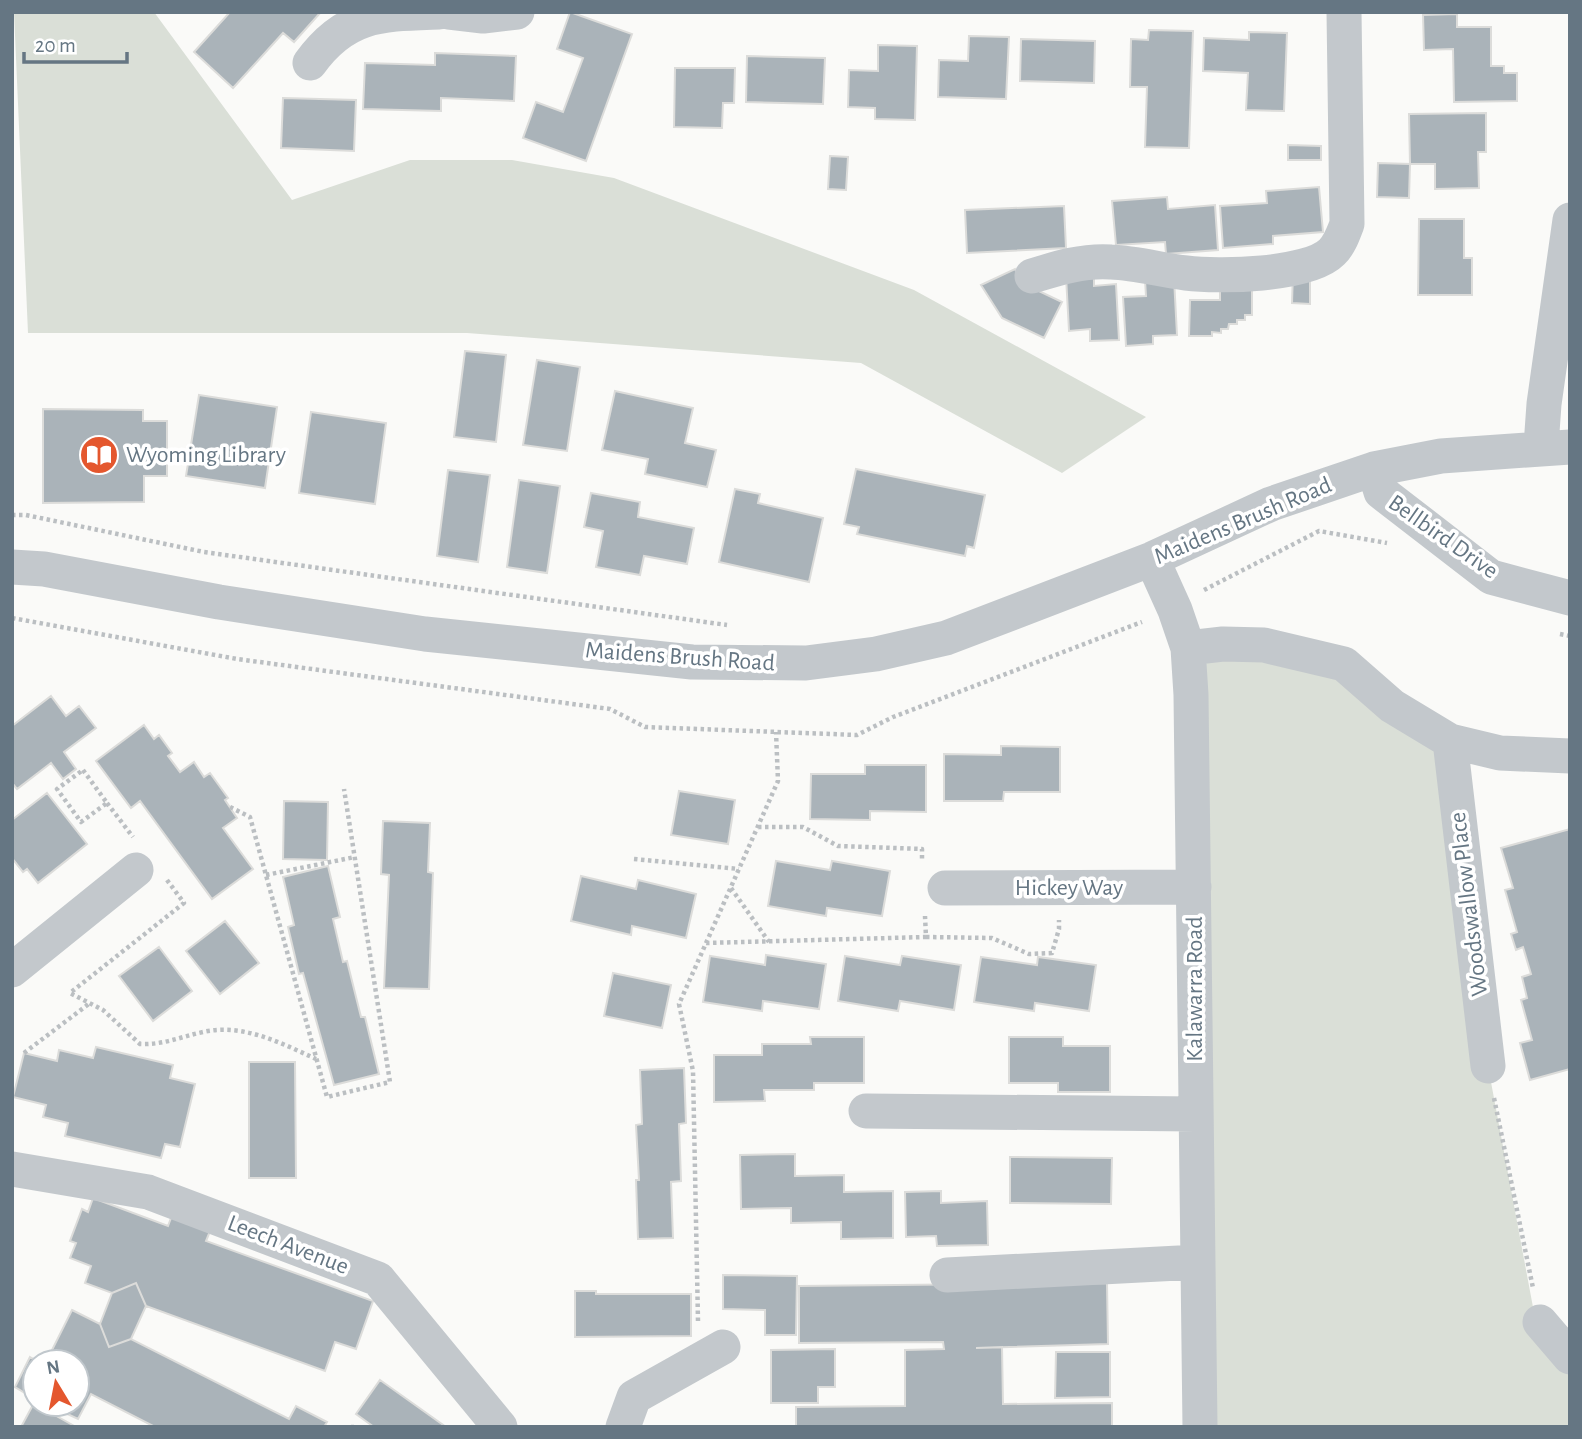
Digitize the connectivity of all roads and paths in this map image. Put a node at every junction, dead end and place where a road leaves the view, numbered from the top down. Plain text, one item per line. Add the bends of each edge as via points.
1 (439, 12) edge
2 (450, 12) edge
3 (517, 12) edge
4 (1344, 12) edge
5 (310, 63) dead end
6 (1570, 220) edge
7 (1032, 276) dead end
8 (1556, 446) edge
9 (1374, 469) junction
10 (12, 515) edge
11 (1398, 550) dead end
12 (1152, 559) junction
13 (12, 566) edge
14 (1570, 598) edge
15 (12, 618) edge
16 (736, 626) dead end
17 (1550, 632) dead end
18 (1570, 636) edge
19 (1223, 644) junction
20 (1188, 648) junction
21 (237, 659) dead end
22 (776, 732) dead end
23 (1450, 741) junction
24 (1570, 757) edge
25 (83, 770) joint
26 (344, 789) dead end
27 (230, 807) dead end
28 (758, 827) junction
29 (355, 858) junction
30 (634, 859) dead end
31 (739, 869) junction
32 (136, 870) dead end
33 (266, 875) junction
34 (731, 887) junction
35 (1194, 887) junction
36 (1055, 888) junction
37 (931, 891) junction
38 (174, 911) dead end
39 (926, 937) junction
40 (769, 942) junction
41 (706, 943) junction
42 (12, 970) edge
43 (90, 1003) junction
44 (24, 1053) dead end
45 (317, 1060) junction
46 (1488, 1066) joint
47 (866, 1111) dead end
48 (1196, 1114) junction
49 (12, 1169) edge
50 (1198, 1262) junction
51 (947, 1275) dead end
52 (1539, 1322) joint
53 (711, 1354) joint
54 (1570, 1357) edge
55 (500, 1427) edge
56 (623, 1427) edge
57 (1200, 1427) edge

1 - 5 street via 359,22 336,32
2 - 3 street via 483,16
4 - 7 street via 1347,224 1330,254 1301,267 1251,275 1188,274 1110,262 1064,266
6 - 8 street via 1544,404
8 - 9 street, Maidens Brush Road via 1441,456
9 - 12 street, Maidens Brush Road via 1271,504
9 - 14 street, Bellbird Drive via 1381,492 1491,577
10 - 16 path via 204,552
11 - 19 path via 1388,543 1319,531 1201,591
12 - 13 street, Maidens Brush Road via 946,638 876,654 748,665 425,634
12 - 20 street, Kalawarra Road
15 - 21 path
17 - 18 path
19 - 20 street
19 - 23 street via 1264,645 1344,664 1392,706
20 - 35 street, Kalawarra Road
22 - 28 path via 778,781
23 - 24 street via 1500,753
23 - 46 street, Woodswallow Place
25 - 25 path via 57,789 81,822 107,803
26 - 29 path
27 - 33 path via 250,817
28 - 31 path
28 - 37 path via 803,827 838,846 922,849
29 - 33 path
29 - 45 path via 390,1082 327,1097
30 - 31 path
31 - 34 path
32 - 42 street
33 - 45 path
34 - 40 path
34 - 41 path
35 - 36 street, Hickey Way
35 - 48 street, Kalawarra Road
36 - 37 street, Hickey Way
36 - 39 path via 1059,929 1052,953 1029,954 992,938
37 - 39 path
38 - 43 path via 70,993
39 - 40 path
40 - 41 path
41 - 53 path via 678,1004 693,1071
43 - 44 path
43 - 45 path via 140,1044 161,1045 205,1031 261,1034
46 - 52 path
47 - 48 street
48 - 50 street, Kalawarra Road
49 - 55 street, Leech Avenue via 148,1192 378,1279
50 - 51 street
50 - 57 street, Kalawarra Road
52 - 54 street
53 - 56 street via 634,1398

